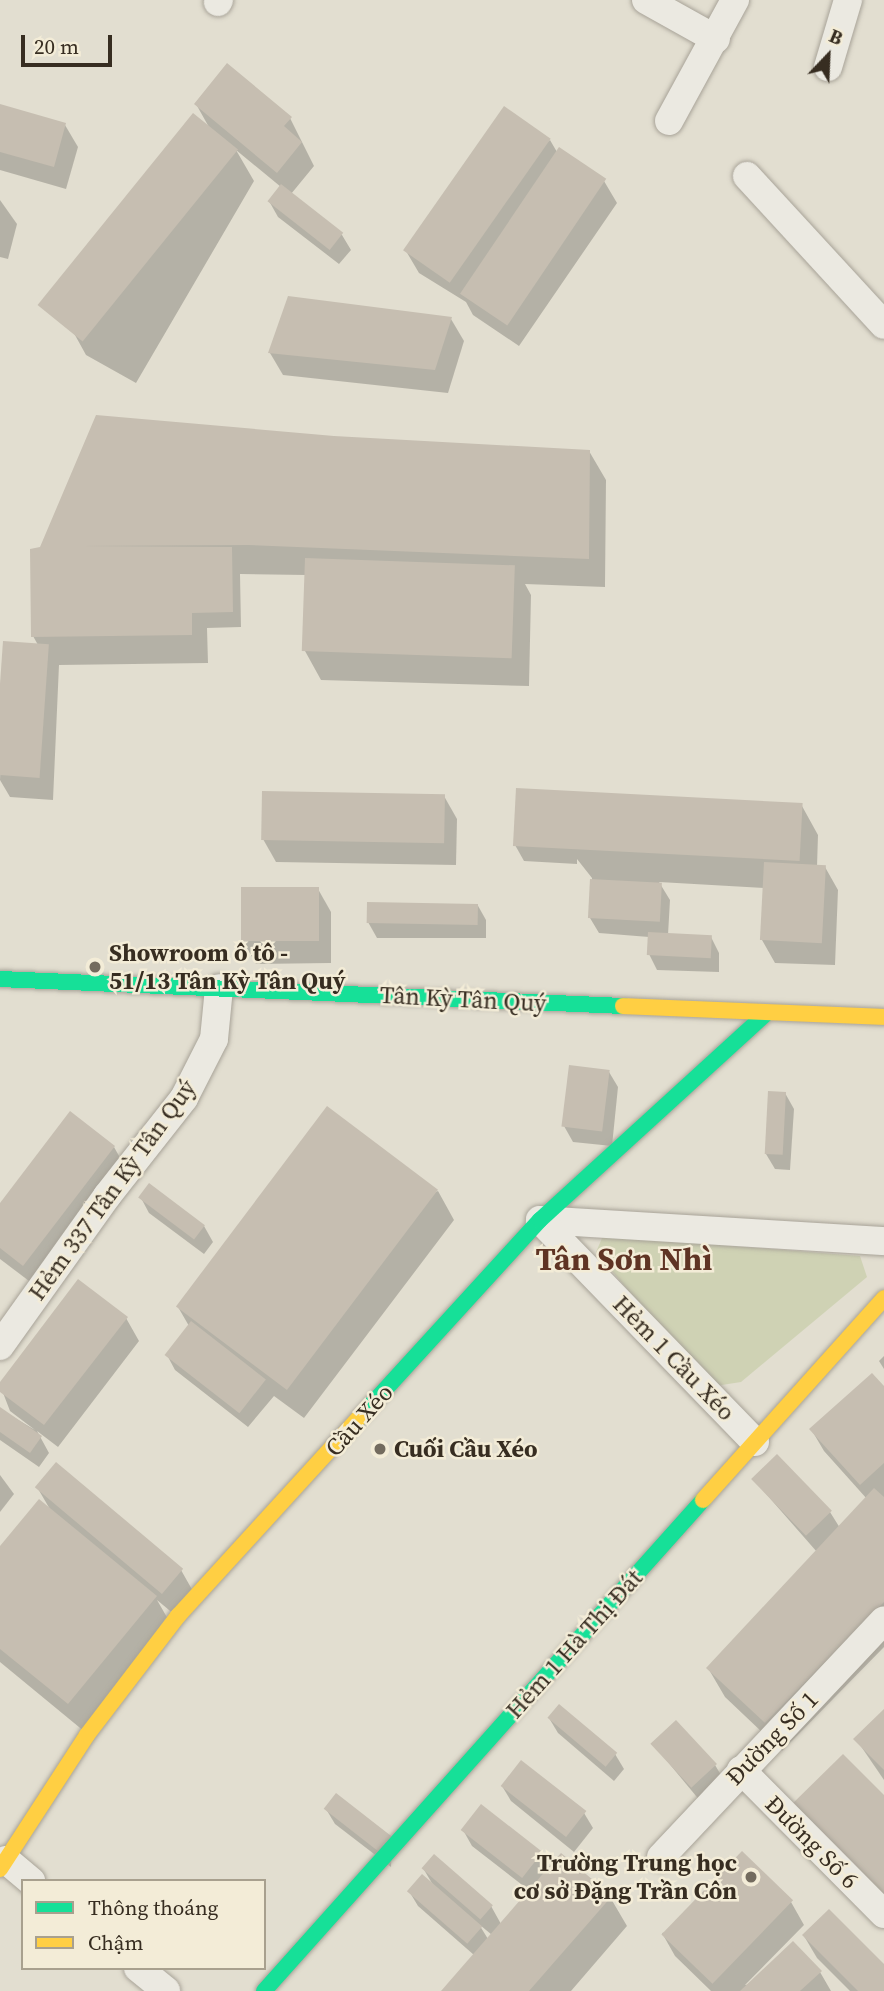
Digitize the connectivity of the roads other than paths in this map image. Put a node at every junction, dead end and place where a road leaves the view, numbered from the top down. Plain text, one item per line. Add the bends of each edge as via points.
1 (646, 0) edge
2 (735, 0) edge
3 (848, 0) edge
4 (716, 39) junction
5 (828, 67) dead end
6 (669, 121) dead end
7 (747, 176) dead end
8 (884, 325) edge
9 (4, 986) edge
10 (219, 988) junction
11 (767, 1013) junction
12 (884, 1017) edge
13 (540, 1220) junction
14 (884, 1241) edge
15 (884, 1298) edge
16 (0, 1346) edge
17 (755, 1442) junction
18 (884, 1620) edge
19 (741, 1770) junction
20 (661, 1857) dead end
21 (3, 1865) edge
22 (28, 1879) edge
23 (884, 1914) edge
24 (140, 1970) edge
25 (166, 1991) edge
26 (264, 1991) edge

1 - 4 street
2 - 4 street
3 - 5 street
4 - 6 street
7 - 8 street
9 - 10 street, Tân Kỳ Tân Quý
10 - 11 street, Tân Kỳ Tân Quý
10 - 16 street, Hẻm 337 Tân Kỳ Tân Quý via 214,1039 184,1098
11 - 12 street, Tân Kỳ Tân Quý
11 - 13 street, Cầu Xéo
13 - 14 street
13 - 17 street, Hẻm 1 Cầu Xéo
13 - 21 street, Cầu Xéo via 178,1616 87,1735
15 - 17 street, Hẻm 1 Hà Thị Đát
17 - 26 street, Hẻm 1 Hà Thị Đát
18 - 19 street, Đường Số 1
19 - 20 street, Đường Số 1
19 - 23 street, Đường Số 6
21 - 22 street
24 - 25 street

